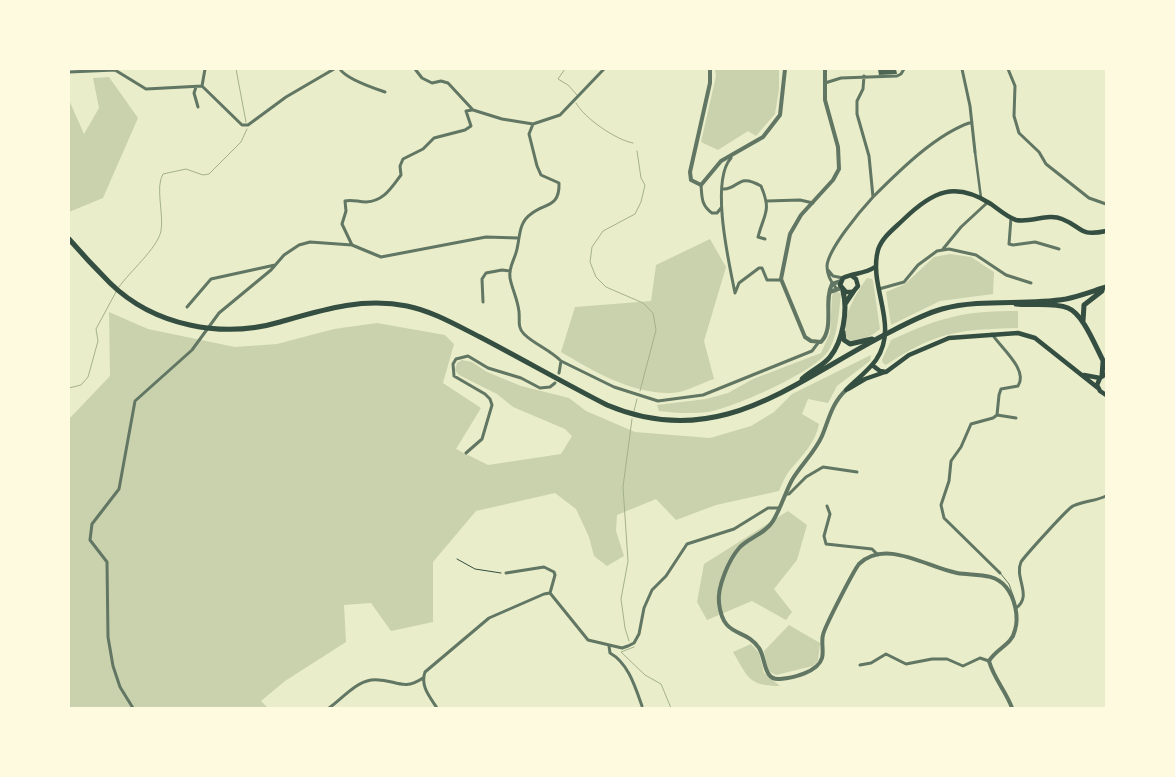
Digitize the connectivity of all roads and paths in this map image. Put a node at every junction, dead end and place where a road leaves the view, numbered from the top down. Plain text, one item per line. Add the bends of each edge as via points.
1 (204, 69) edge
2 (334, 69) edge
3 (340, 69) edge
4 (415, 69) edge
5 (604, 69) edge
6 (710, 69) edge
7 (785, 69) edge
8 (825, 69) edge
9 (904, 69) edge
10 (962, 69) edge
11 (1008, 69) edge
12 (69, 72) edge
13 (864, 76) junction
14 (825, 83) junction
15 (202, 86) junction
16 (196, 87) junction
17 (386, 92) dead end
18 (198, 106) dead end
19 (472, 110) junction
20 (972, 122) junction
21 (533, 124) junction
22 (975, 152) joint
23 (731, 155) junction
24 (701, 185) junction
25 (723, 189) junction
26 (873, 196) junction
27 (981, 198) junction
28 (767, 201) junction
29 (812, 202) junction
30 (988, 202) junction
31 (1106, 204) edge
32 (722, 207) junction
33 (1011, 217) junction
34 (1106, 231) edge
35 (518, 238) junction
36 (69, 239) edge
37 (764, 239) dead end
38 (352, 245) junction
39 (1059, 249) dead end
40 (943, 250) junction
41 (275, 265) junction
42 (875, 267) junction
43 (827, 270) junction
44 (510, 272) junction
45 (865, 273) junction
46 (852, 276) junction
47 (842, 279) junction
48 (781, 280) junction
49 (1032, 283) dead end
50 (832, 284) junction
51 (858, 284) junction
52 (1106, 287) edge
53 (840, 289) junction
54 (879, 289) junction
55 (853, 292) junction
56 (828, 294) junction
57 (483, 302) dead end
58 (988, 302) junction
59 (845, 305) junction
60 (188, 307) dead end
61 (842, 322) junction
62 (1084, 324) junction
63 (992, 334) junction
64 (880, 337) junction
65 (818, 343) junction
66 (1102, 359) junction
67 (561, 361) junction
68 (874, 363) junction
69 (1106, 366) edge
70 (886, 372) junction
71 (559, 373) dead end
72 (1083, 375) junction
73 (1103, 376) edge
74 (554, 383) dead end
75 (796, 384) junction
76 (1098, 388) junction
77 (846, 390) junction
78 (1106, 395) edge
79 (997, 415) junction
80 (1016, 418) dead end
81 (466, 453) dead end
82 (857, 472) dead end
83 (786, 494) junction
84 (1106, 496) edge
85 (827, 506) dead end
86 (779, 508) junction
87 (878, 556) junction
88 (457, 559) dead end
89 (506, 573) joint
90 (1000, 573) joint
91 (550, 593) junction
92 (1013, 600) junction
93 (1016, 608) junction
94 (609, 646) junction
95 (989, 661) junction
96 (860, 665) dead end
97 (424, 677) junction
98 (642, 706) dead end
99 (134, 708) edge
100 (329, 708) edge
101 (437, 708) edge
102 (1012, 708) edge

1 - 15 street
2 - 15 street via 286,97 248,125 242,125
3 - 17 street via 349,79
4 - 19 street via 432,83 441,80 448,83
5 - 21 street via 560,115
6 - 24 street via 710,83 690,172 691,180
7 - 23 street via 780,115 764,137
8 - 14 street
9 - 13 street via 897,76
10 - 20 street
11 - 31 street via 1015,86 1014,116 1019,132 1046,164 1089,198
12 - 16 street via 115,70 146,89
13 - 14 street
13 - 26 street via 857,114 869,156
14 - 29 street via 825,100 838,147 839,169
15 - 16 street
16 - 18 street via 194,94
19 - 21 street
19 - 38 street via 466,111 470,126 465,130 434,138 423,149 403,159 401,176 387,194 366,202 345,201 342,224
20 - 22 street
20 - 26 street via 915,158
21 - 35 street via 529,134 537,166 542,175 559,183 559,190 548,207 531,213
22 - 27 street
23 - 24 street via 721,161
23 - 25 street via 725,166
24 - 32 street via 706,208 717,213
25 - 28 street via 741,180 749,180 761,186
25 - 32 street
26 - 43 street via 839,243
27 - 30 main road
27 - 42 main road via 954,190 926,200 881,242
28 - 29 street
28 - 37 street via 758,237
29 - 48 street via 790,234
30 - 33 main road
30 - 40 street via 961,227
32 - 48 street via 722,227 735,293 739,283 759,268 767,280
33 - 34 main road via 1023,220 1060,218 1079,231
33 - 39 street via 1009,244 1035,242
35 - 38 street via 486,237 380,257
35 - 44 street
36 - 75 main road via 111,284 140,305 167,318 202,328 225,330 263,326 333,307 364,303 408,306 444,319 607,405 631,414 690,422 725,416 760,403
38 - 41 street via 310,242 299,245
40 - 49 street via 976,255 1006,275
40 - 54 street via 918,265 904,282
41 - 60 street via 210,279
41 - 99 street via 219,314 194,345 135,401 119,489 92,524 90,540 107,562 108,636 113,666 120,687
42 - 45 main road
42 - 54 main road
43 - 47 street
43 - 50 street
44 - 57 street via 486,273 482,279
44 - 67 street via 523,334
45 - 46 main road
45 - 51 main road
46 - 47 main road
46 - 51 main road
47 - 50 street
47 - 53 main road
48 - 65 street via 804,337
50 - 53 street
50 - 56 street
51 - 55 main road
52 - 58 main road via 1066,299
52 - 62 main road via 1084,305
53 - 55 main road
53 - 56 street
53 - 59 main road
54 - 68 main road via 886,336
55 - 59 main road
56 - 65 street via 828,334
58 - 62 main road via 1067,307
58 - 64 main road via 940,309
59 - 61 main road
61 - 64 main road via 844,340 850,344
61 - 75 main road via 838,342 830,357
62 - 66 main road
63 - 70 main road via 949,338 909,355
63 - 72 main road via 1018,333 1035,338
63 - 79 street via 1022,376 1018,386 1002,389
64 - 75 main road
65 - 67 street via 812,351 731,386 703,395 658,401 614,387
66 - 69 main road
66 - 73 main road
67 - 71 street
68 - 70 main road via 880,371
68 - 77 main road
70 - 77 main road
72 - 73 main road
72 - 76 main road
73 - 76 main road
74 - 81 street via 545,389 488,368 468,356 456,359 454,376 485,394 492,405 482,439
76 - 78 main road
77 - 83 street via 833,406 821,437
79 - 80 street
79 - 90 street via 971,424 961,447 950,461 947,489 941,505 944,518
82 - 83 street via 823,467
83 - 86 street
84 - 93 street via 1071,507 1027,554 1020,565 1024,596 1022,604
85 - 87 street via 830,514 824,536 826,544 872,549
86 - 87 street via 772,523 740,548 731,561 719,601 722,617 731,630 754,641 761,651 766,673 771,678 779,680 812,670 818,665 822,658 823,634 859,565 870,557
86 - 94 street via 768,508 734,528 687,544 666,576 652,590 634,643 622,648
87 - 92 street via 898,555 958,574 986,575 1006,587
88 - 89 path via 475,569
89 - 91 street via 544,567 555,575
90 - 92 lane via 1010,584
91 - 94 street via 588,640
91 - 97 street via 490,618 425,672
92 - 93 street
93 - 95 street via 1012,640
94 - 98 street via 610,653 625,667
95 - 96 street via 980,658 963,666 952,660 932,659 906,664 886,654
95 - 102 street via 993,675 1006,691
97 - 100 street via 405,686 385,680 369,680 346,693
97 - 101 street via 425,689

